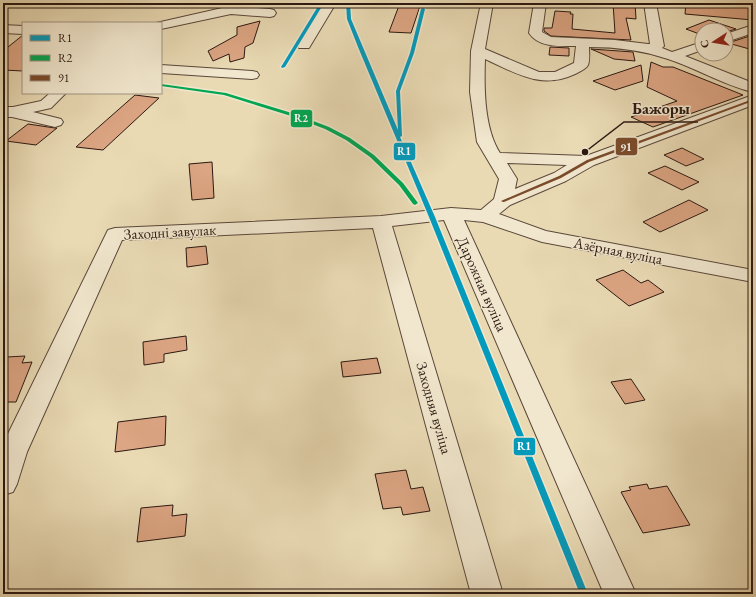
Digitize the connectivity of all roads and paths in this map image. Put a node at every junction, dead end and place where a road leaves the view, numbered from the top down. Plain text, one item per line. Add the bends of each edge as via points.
1 (330, 3) edge
2 (487, 3) edge
3 (540, 3) edge
4 (650, 3) edge
5 (234, 6) edge
6 (270, 13) dead end
7 (162, 25) edge
8 (3, 29) edge
9 (753, 29) edge
10 (22, 30) edge
11 (734, 35) edge
12 (583, 43) junction
13 (304, 45) dead end
14 (653, 47) junction
15 (694, 49) edge
16 (478, 50) junction
17 (677, 54) junction
18 (162, 69) edge
19 (252, 75) dead end
20 (753, 88) edge
21 (58, 94) edge
22 (753, 100) edge
23 (8, 112) edge
24 (55, 122) dead end
25 (496, 158) junction
26 (588, 161) junction
27 (503, 201) junction
28 (451, 214) junction
29 (485, 216) junction
30 (381, 222) junction
31 (753, 276) edge
32 (3, 484) edge
33 (486, 594) edge
34 (620, 594) edge

1 - 13 street
2 - 16 street
3 - 12 street via 535,33 549,41
4 - 14 street
5 - 6 street
5 - 7 street
8 - 10 street
9 - 11 street
12 - 14 street
12 - 16 street via 580,65 554,77 532,75
14 - 17 street via 661,53
15 - 17 street
16 - 25 street via 477,92 485,142
17 - 20 street
18 - 19 street
21 - 23 street via 46,105
22 - 26 street
23 - 24 street
25 - 26 street
25 - 27 street via 508,179
26 - 27 street via 560,177
27 - 29 street
28 - 29 street, Дарожная вуліца
28 - 30 street, Заходні завулак
28 - 34 street, Дарожная вуліца
29 - 31 street, Азёрная вуліца via 542,236
30 - 32 street, Заходні завулак via 115,234 13,452
30 - 33 street, Заходняя вуліца

